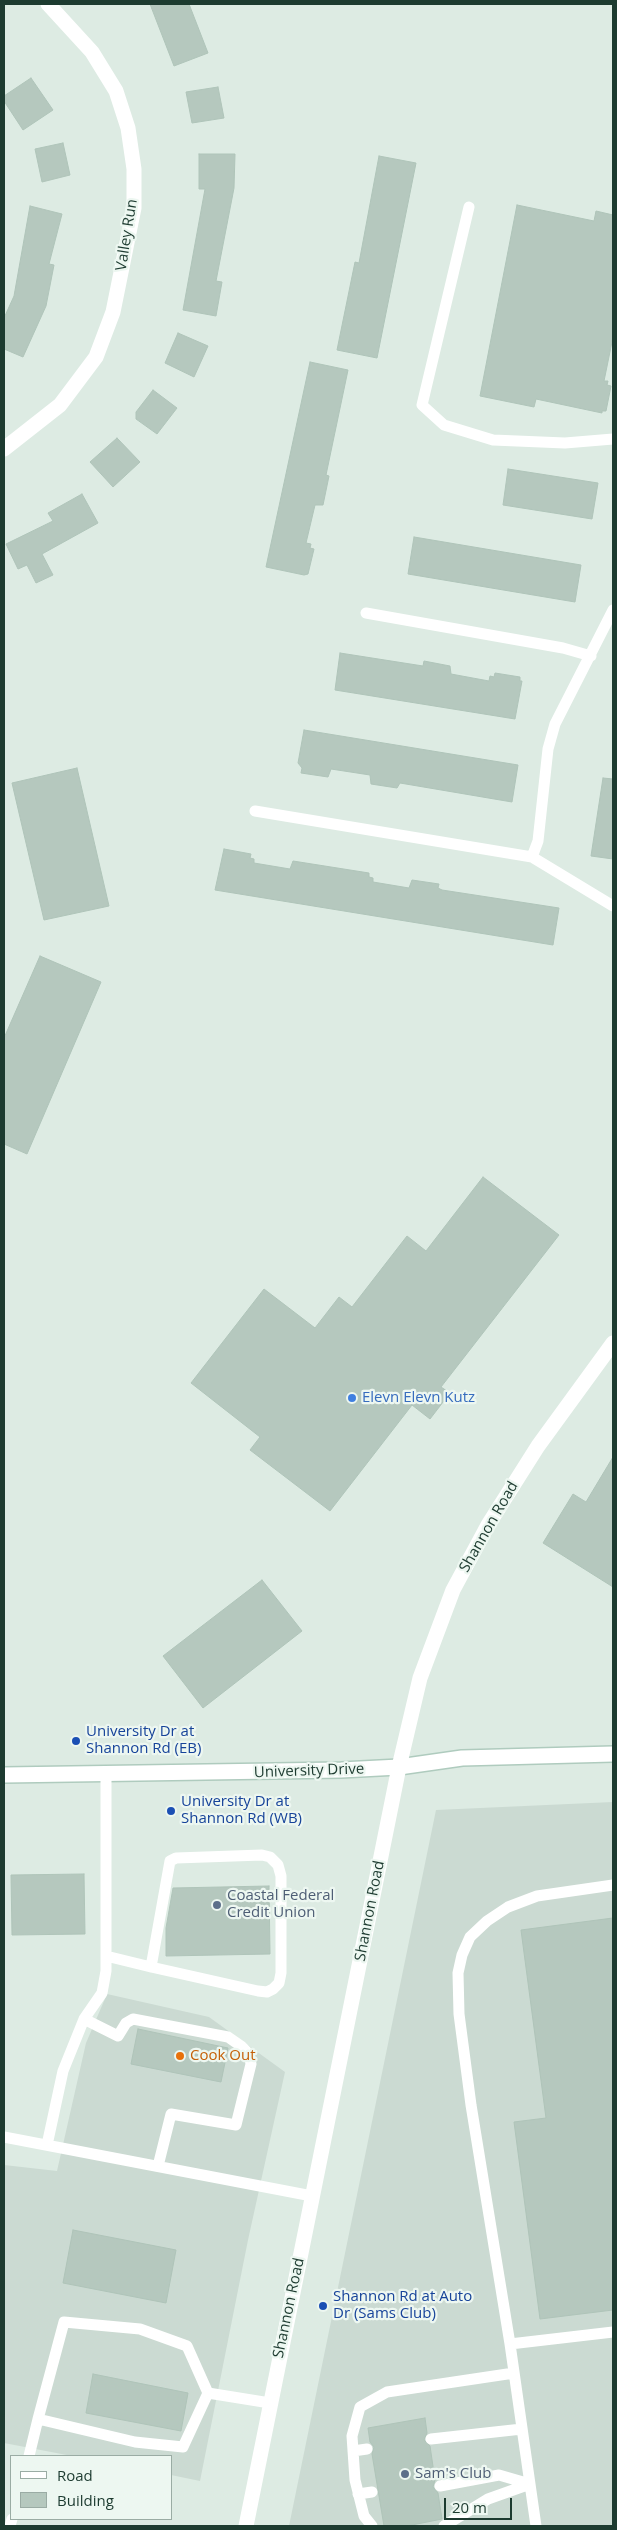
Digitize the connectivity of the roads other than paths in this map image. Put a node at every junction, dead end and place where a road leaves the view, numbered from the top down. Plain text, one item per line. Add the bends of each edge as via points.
1 (48, 4) edge
2 (469, 207) dead end
3 (613, 439) edge
4 (4, 448) edge
5 (613, 610) edge
6 (366, 613) dead end
7 (591, 656) junction
8 (255, 811) dead end
9 (532, 857) junction
10 (613, 906) edge
11 (613, 1343) edge
12 (613, 1754) edge
13 (399, 1768) junction
14 (106, 1774) junction
15 (4, 1776) edge
16 (613, 1885) edge
17 (106, 1956) junction
18 (152, 1967) junction
19 (84, 2019) junction
20 (4, 2137) edge
21 (47, 2145) junction
22 (158, 2166) junction
23 (312, 2196) junction
24 (613, 2332) edge
25 (510, 2344) junction
26 (514, 2372) junction
27 (208, 2393) junction
28 (270, 2403) junction
29 (38, 2419) junction
30 (522, 2429) junction
31 (431, 2439) dead end
32 (367, 2449) dead end
33 (353, 2451) junction
34 (29, 2455) edge
35 (530, 2484) junction
36 (440, 2486) dead end
37 (372, 2492) dead end
38 (358, 2494) junction
39 (246, 2526) edge
40 (372, 2526) edge
41 (444, 2526) edge
42 (536, 2526) edge

1 - 4 street, Valley Run via 92,52 116,91 128,128 134,169 134,208 113,312 96,357 60,405
2 - 3 lane via 422,406 444,425 493,440 566,443
5 - 7 lane
6 - 7 lane via 563,648
7 - 9 lane via 555,724 548,749 538,841
8 - 9 lane
9 - 10 lane
11 - 13 street, Shannon Road via 524,1466 453,1590 420,1678
12 - 13 street, University Drive via 462,1758
13 - 14 street, University Drive
13 - 23 street, Shannon Road
14 - 15 street, University Drive
14 - 17 lane
16 - 25 lane via 537,1896 508,1907 486,1921 470,1937 462,1955 457,1989 459,2014
17 - 18 lane
17 - 19 lane via 102,1993
18 - 18 lane via 267,1992 273,1989 279,1983 280,1973 281,1876 278,1865 270,1857 262,1856 176,1858 170,1862
19 - 21 lane via 63,2071
19 - 22 lane via 118,2036 126,2023 144,2019 228,2037 249,2054 251,2064 236,2125 171,2114
20 - 21 lane
21 - 22 lane
22 - 23 lane
23 - 28 street, Shannon Road
24 - 25 lane
25 - 26 lane
26 - 30 lane
26 - 33 lane via 387,2392 360,2407 352,2436
27 - 28 lane
27 - 29 lane via 183,2447 134,2442
27 - 29 lane via 187,2346 140,2329 64,2322
28 - 39 street, Shannon Road
29 - 34 lane
30 - 31 lane
30 - 35 lane
32 - 33 lane
33 - 38 lane
35 - 36 lane via 499,2475
35 - 41 lane via 488,2499
35 - 42 lane
37 - 38 lane
38 - 40 lane via 364,2516

